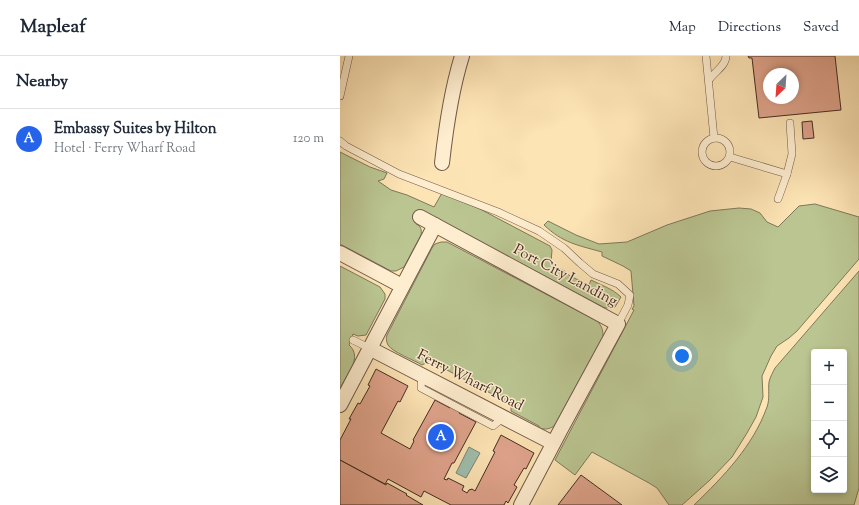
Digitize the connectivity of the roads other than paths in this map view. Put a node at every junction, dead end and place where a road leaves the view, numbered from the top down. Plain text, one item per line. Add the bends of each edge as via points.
1 (349, 56) edge
2 (462, 56) edge
3 (706, 56) edge
4 (726, 56) edge
5 (709, 80) junction
6 (340, 96) edge
7 (790, 122) dead end
8 (714, 138) junction
9 (340, 141) edge
10 (730, 157) junction
11 (442, 163) dead end
12 (787, 174) junction
13 (778, 199) dead end
14 (420, 217) dead end
15 (435, 225) junction
16 (340, 253) edge
17 (402, 286) junction
18 (618, 324) junction
19 (353, 340) dead end
20 (371, 349) junction
21 (340, 406) edge
22 (553, 443) junction
23 (526, 502) edge

1 - 6 lane
2 - 11 street via 450,105
3 - 5 lane
4 - 5 lane via 726,60
5 - 8 lane
7 - 12 lane via 792,154
8 - 10 lane via 726,141 730,148
8 - 10 lane via 702,147 703,160 709,165 719,167
9 - 18 lane via 399,174 498,212 539,231 564,248 594,274 618,284 630,295
10 - 12 lane
12 - 13 lane
14 - 15 street, Port City Landing
15 - 17 street
15 - 18 street, Port City Landing
16 - 17 street
17 - 20 street
18 - 22 street, Port City Landing
19 - 20 lane
20 - 21 street
20 - 22 street, Ferry Wharf Road
22 - 23 street, Port City Landing

